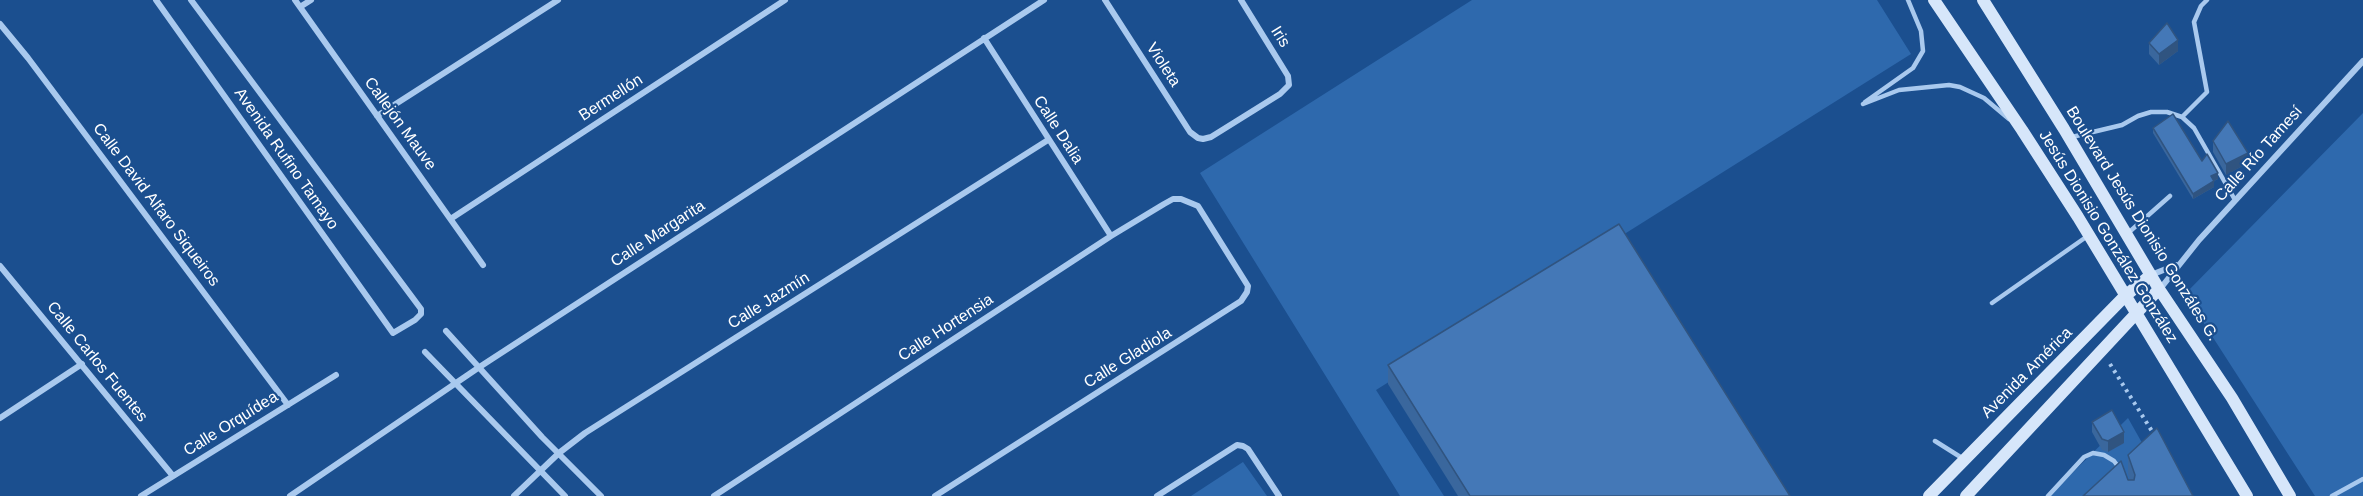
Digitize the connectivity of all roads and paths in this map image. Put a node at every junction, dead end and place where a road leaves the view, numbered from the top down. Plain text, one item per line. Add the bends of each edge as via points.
1 (156, 0) edge
2 (191, 0) edge
3 (295, 0) edge
4 (311, 0) edge
5 (558, 0) edge
6 (785, 0) edge
7 (1044, 0) edge
8 (1105, 0) edge
9 (1241, 0) edge
10 (1908, 0) edge
11 (1934, 0) edge
12 (1983, 0) edge
13 (2207, 0) edge
14 (300, 7) junction
15 (0, 24) edge
16 (984, 38) junction
17 (2363, 61) edge
18 (1287, 89) joint
19 (377, 116) junction
20 (2182, 117) junction
21 (2022, 130) junction
22 (2069, 138) junction
23 (1048, 140) junction
24 (2170, 196) dead end
25 (2235, 200) junction
26 (1197, 206) joint
27 (452, 218) junction
28 (2127, 234) junction
29 (2089, 235) junction
30 (1111, 236) junction
31 (483, 265) dead end
32 (2177, 265) junction
33 (0, 266) edge
34 (2, 273) edge
35 (2151, 275) junction
36 (2159, 290) junction
37 (2125, 296) junction
38 (1992, 303) dead end
39 (2135, 314) junction
40 (446, 331) dead end
41 (2101, 351) junction
42 (425, 352) dead end
43 (82, 364) junction
44 (478, 368) junction
45 (336, 375) dead end
46 (455, 384) junction
47 (288, 405) junction
48 (0, 418) edge
49 (1935, 441) dead end
50 (2158, 442) edge
51 (559, 453) junction
52 (1965, 459) junction
53 (540, 471) junction
54 (2123, 474) edge
55 (173, 476) junction
56 (2363, 479) edge
57 (141, 496) edge
58 (290, 496) edge
59 (514, 496) edge
60 (565, 496) edge
61 (601, 496) edge
62 (714, 496) edge
63 (935, 496) edge
64 (1157, 496) edge
65 (1279, 496) edge
66 (1929, 496) edge
67 (1966, 496) edge
68 (2048, 496) edge
69 (2247, 496) edge
70 (2290, 496) edge
71 (2332, 496) edge

1 - 2 street, Avenida Rufino Tamayo via 393,333 421,314 421,309
3 - 14 street, Callejón Mauve
4 - 14 street
5 - 19 street
6 - 27 street, Bermellón
7 - 16 street, Calle Margarita
8 - 18 street, Violeta via 1190,132 1198,138 1211,137
9 - 18 street, Iris via 1288,76
10 - 21 lane via 1921,31 1923,51 1913,68 1863,104 1899,90 1931,85 1960,87 1984,98
11 - 21 main road, Jesús Dionisio González González
12 - 22 main road, Boulevard Jesús Dionisio Gonzáles G.
13 - 20 lane via 2194,22 2207,92
14 - 19 street, Callejón Mauve
15 - 47 street, Calle David Alfaro Siqueiros
16 - 23 street, Calle Dalia
16 - 44 street, Calle Margarita
17 - 25 street, Calle Río Tamesí
19 - 27 street, Callejón Mauve
20 - 22 lane via 2151,112 2122,125
20 - 25 lane via 2194,128
21 - 29 main road, Jesús Dionisio González González
22 - 28 main road, Boulevard Jesús Dionisio Gonzáles G.
23 - 30 street, Calle Dalia
23 - 51 street, Calle Jazmín
24 - 28 lane
25 - 32 street, Calle Río Tamesí
26 - 30 street, Calle Hortensia via 1173,199
26 - 63 street, Calle Gladiola via 1248,286 1241,301
27 - 31 street, Callejón Mauve
28 - 35 main road, Boulevard Jesús Dionisio Gonzáles G.
29 - 37 main road, Jesús Dionisio González González
29 - 38 lane
30 - 62 street, Calle Hortensia
32 - 35 street, Calle Río Tamesí
32 - 36 street, Calle Río Tamesí
33 - 34 street, Calle Carlos Fuentes
34 - 43 street, Calle Carlos Fuentes
35 - 36 main road, Boulevard Jesús Dionisio Gonzáles G.
35 - 37 main road, Avenida América
36 - 39 main road
36 - 70 main road, Boulevard Jesús Dionisio Gonzáles G. via 2232,398
37 - 39 main road, Jesús Dionisio González González
37 - 52 main road, Avenida América
39 - 41 main road
39 - 69 main road, Jesús Dionisio González González
40 - 44 street
41 - 50 path
41 - 67 main road
42 - 46 street
43 - 48 street
43 - 55 street, Calle Carlos Fuentes
44 - 46 street, Calle Margarita
44 - 51 street
45 - 47 street, Calle Orquídea
46 - 53 street
46 - 58 street, Calle Margarita
47 - 55 street, Calle Orquídea
49 - 52 lane
51 - 53 street, Calle Jazmín
51 - 61 street
52 - 66 main road, Avenida América
53 - 59 street, Calle Jazmín
53 - 60 street
54 - 68 lane via 2114,461 2093,453 2084,457
55 - 57 street, Calle Orquídea
56 - 71 lane
64 - 65 street via 1237,446 1248,449

